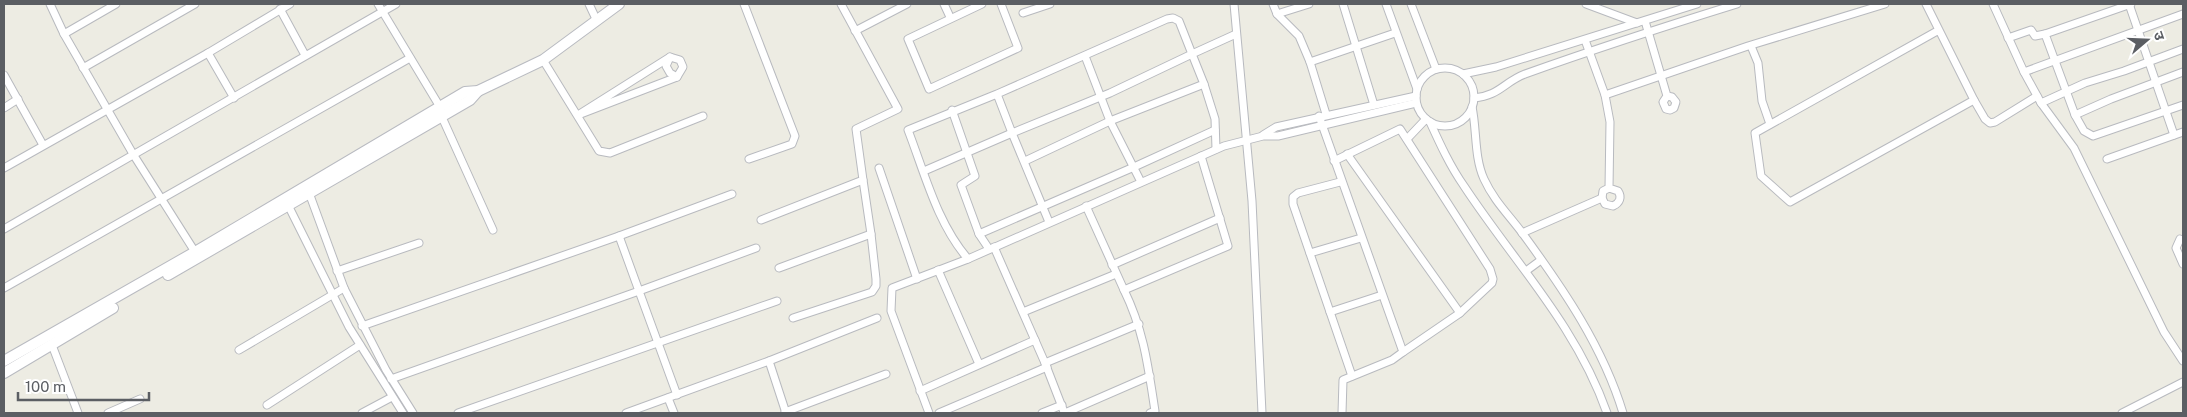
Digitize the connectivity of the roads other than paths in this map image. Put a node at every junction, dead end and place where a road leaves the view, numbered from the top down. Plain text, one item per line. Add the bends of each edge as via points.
1 (50, 4) edge
2 (116, 4) edge
3 (195, 4) edge
4 (290, 4) edge
5 (378, 4) edge
6 (396, 4) edge
7 (589, 4) edge
8 (619, 4) edge
9 (744, 4) edge
10 (841, 4) edge
11 (907, 4) edge
12 (944, 4) edge
13 (982, 4) edge
14 (1001, 4) edge
15 (1050, 4) edge
16 (1234, 4) edge
17 (1273, 4) edge
18 (1310, 4) edge
19 (1343, 4) edge
20 (1386, 4) edge
21 (1411, 4) edge
22 (1586, 4) edge
23 (1671, 4) edge
24 (1697, 4) edge
25 (1737, 4) edge
26 (1885, 4) edge
27 (1926, 4) edge
28 (1993, 4) edge
29 (2130, 4) edge
30 (280, 9) junction
31 (1677, 10) junction
32 (383, 11) junction
33 (1023, 13) dead end
34 (1277, 14) junction
35 (2183, 14) edge
36 (950, 17) junction
37 (597, 21) junction
38 (1645, 21) junction
39 (1637, 23) junction
40 (1938, 30) junction
41 (2138, 30) junction
42 (855, 31) junction
43 (1648, 31) junction
44 (1395, 33) junction
45 (64, 34) junction
46 (1236, 34) junction
47 (2045, 34) junction
48 (2008, 38) junction
49 (1584, 40) junction
50 (1356, 46) junction
51 (1751, 46) junction
52 (2183, 49) edge
53 (1589, 51) junction
54 (208, 53) junction
55 (1192, 54) junction
56 (305, 55) junction
57 (1085, 56) junction
58 (670, 57) junction
59 (410, 58) junction
60 (543, 60) junction
61 (2053, 60) junction
62 (2149, 60) junction
63 (1310, 62) junction
64 (83, 68) junction
65 (1436, 69) junction
66 (2024, 72) junction
67 (2183, 72) edge
68 (1463, 74) junction
69 (4, 75) edge
70 (1661, 76) junction
71 (677, 77) junction
72 (2156, 82) junction
73 (1204, 84) junction
74 (2066, 91) junction
75 (997, 94) junction
76 (1605, 94) junction
77 (1101, 96) junction
78 (1416, 96) junction
79 (1668, 96) dead end
80 (2037, 96) junction
81 (234, 98) junction
82 (1474, 98) junction
83 (18, 99) junction
84 (1974, 100) junction
85 (2042, 103) junction
86 (1374, 105) junction
87 (2183, 105) edge
88 (1472, 107) junction
89 (4, 108) edge
90 (106, 108) junction
91 (952, 110) junction
92 (441, 111) junction
93 (2166, 111) junction
94 (578, 115) junction
95 (1323, 115) junction
96 (703, 116) dead end
97 (2075, 116) junction
98 (1110, 121) junction
99 (1428, 121) junction
100 (1770, 124) junction
101 (1321, 125) junction
102 (1215, 130) junction
103 (2183, 132) edge
104 (1012, 133) junction
105 (2174, 135) junction
106 (1263, 136) junction
107 (1407, 138) junction
108 (1247, 139) junction
109 (44, 144) junction
110 (1216, 148) junction
111 (965, 153) junction
112 (133, 154) junction
113 (1347, 154) junction
114 (1201, 156) junction
115 (748, 159) dead end
116 (2107, 159) dead end
117 (1334, 161) junction
118 (1025, 162) junction
119 (1134, 167) junction
120 (4, 168) edge
121 (879, 168) dead end
122 (924, 171) junction
123 (863, 180) junction
124 (1141, 182) junction
125 (1340, 182) junction
126 (1609, 188) junction
127 (308, 190) junction
128 (732, 194) dead end
129 (1602, 198) junction
130 (160, 200) junction
131 (287, 202) junction
132 (1043, 206) junction
133 (1086, 206) junction
134 (1220, 218) junction
135 (761, 220) dead end
136 (1049, 222) junction
137 (4, 229) edge
138 (493, 230) dead end
139 (1522, 233) junction
140 (871, 234) junction
141 (979, 234) junction
142 (619, 236) junction
143 (1361, 238) junction
144 (2180, 239) dead end
145 (418, 243) dead end
146 (756, 248) dead end
147 (991, 248) junction
148 (1310, 253) junction
149 (197, 255) junction
150 (968, 259) junction
151 (1541, 260) junction
152 (2183, 264) edge
153 (1112, 265) junction
154 (779, 268) dead end
155 (938, 270) junction
156 (337, 271) junction
157 (1526, 271) junction
158 (1116, 274) junction
159 (918, 278) junction
160 (4, 288) edge
161 (344, 288) junction
162 (1124, 290) junction
163 (639, 291) junction
164 (332, 294) junction
165 (1382, 295) junction
166 (777, 301) dead end
167 (1023, 312) junction
168 (1330, 312) junction
169 (1460, 314) junction
170 (793, 318) dead end
171 (877, 318) dead end
172 (1139, 324) junction
173 (362, 326) junction
174 (1035, 340) junction
175 (657, 343) junction
176 (52, 345) junction
177 (360, 345) junction
178 (239, 350) dead end
179 (2180, 350) edge
180 (1403, 352) junction
181 (769, 361) junction
182 (2183, 361) edge
183 (4, 362) edge
184 (979, 364) junction
185 (1046, 365) junction
186 (4, 373) edge
187 (886, 374) dead end
188 (1150, 376) junction
189 (1352, 376) junction
190 (391, 380) junction
191 (2183, 382) edge
192 (920, 391) junction
193 (677, 395) junction
194 (392, 397) junction
195 (668, 398) junction
196 (140, 399) dead end
197 (267, 405) dead end
198 (1064, 410) edge
199 (78, 413) edge
200 (108, 413) edge
201 (362, 413) edge
202 (403, 413) edge
203 (413, 413) edge
204 (458, 413) edge
205 (626, 413) edge
206 (674, 413) edge
207 (786, 413) edge
208 (929, 413) edge
209 (939, 413) edge
210 (1042, 413) edge
211 (1150, 413) edge
212 (1262, 413) edge
213 (1342, 413) edge
214 (1607, 413) edge
215 (1623, 413) edge
216 (2122, 413) edge

1 - 45 street
2 - 45 street
3 - 64 street
4 - 30 street
5 - 32 street
6 - 32 street
7 - 37 street
8 - 37 street
9 - 115 street via 795,136 792,144
10 - 42 street
11 - 42 street
12 - 36 street
13 - 36 street
14 - 36 street via 1018,48 929,89 908,39
15 - 33 street
16 - 46 street
17 - 34 street
18 - 34 street
19 - 50 street
20 - 44 street
21 - 65 street
22 - 39 street
23 - 31 street
24 - 31 street
25 - 43 street
26 - 51 street
27 - 40 street
28 - 48 street
29 - 41 street
29 - 47 street
30 - 54 street
30 - 56 street
31 - 38 street
32 - 56 street
32 - 59 street
34 - 63 street via 1299,36
35 - 41 street
37 - 60 street
38 - 39 street
38 - 43 street
39 - 49 street
40 - 84 street
40 - 100 street
41 - 61 street
41 - 62 street
42 - 123 street via 898,109 856,129
43 - 53 street
43 - 70 street
44 - 50 street
44 - 78 street
45 - 64 street
46 - 55 street
46 - 108 street
47 - 48 street via 2035,36 2031,30
47 - 61 street
48 - 66 street
49 - 53 street
49 - 68 street via 1496,68
50 - 63 street
50 - 86 street
51 - 70 street
51 - 100 street via 1758,62 1762,101
52 - 62 street
53 - 76 street
53 - 82 street via 1519,76 1488,97
54 - 81 street
54 - 90 street
55 - 57 street via 1179,21 1173,18
55 - 73 street
55 - 77 street
56 - 81 street
57 - 75 street
57 - 77 street
58 - 71 street via 666,66
58 - 71 street via 680,60 682,67
58 - 94 street
59 - 92 street
59 - 130 street
60 - 92 street via 478,91 465,92
60 - 94 street
61 - 66 street
61 - 74 street
62 - 72 street
62 - 74 street
63 - 95 street
64 - 90 street
65 - 68 street via 1445,67
65 - 78 street via 1421,80
66 - 80 street
67 - 72 street
68 - 82 street via 1473,89
69 - 83 street
70 - 76 street
70 - 79 street
71 - 94 street
72 - 93 street
72 - 97 street
73 - 98 street
73 - 102 street via 1215,119
74 - 85 street
74 - 97 street
75 - 91 street
75 - 104 street
76 - 126 street via 1610,122
77 - 98 street
77 - 104 street
78 - 86 street
78 - 99 street via 1420,112
78 - 101 street
80 - 84 street via 1990,123
80 - 85 street
81 - 112 street
82 - 88 street
83 - 89 street
83 - 109 street
84 - 100 street via 1790,202 1761,176 1755,133
85 - 179 street via 2074,148 2164,332
86 - 95 street
87 - 93 street
88 - 99 street via 1467,116 1450,126
88 - 139 street via 1483,176 1492,196
90 - 109 street
90 - 112 street
91 - 111 street
91 - 122 street via 908,130
92 - 127 street
92 - 138 street
93 - 97 street via 2093,136 2084,131
93 - 105 street
94 - 96 street via 599,151 610,153
95 - 101 street
95 - 106 street via 1276,126
98 - 118 street
98 - 119 street
99 - 107 street
99 - 157 street via 1463,185
101 - 106 street via 1278,136
101 - 117 street
102 - 110 street
102 - 119 street
103 - 105 street
104 - 111 street
104 - 118 street
105 - 116 street
106 - 108 street
107 - 113 street via 1400,128
107 - 169 street via 1493,279
108 - 110 street
108 - 212 street
109 - 120 street
110 - 114 street
111 - 122 street
111 - 141 street via 975,176 961,185 962,192
112 - 130 street
112 - 137 street
113 - 117 street
113 - 169 street
114 - 124 street
114 - 134 street
117 - 125 street
118 - 132 street
119 - 124 street
119 - 132 street
121 - 159 street
122 - 150 street via 943,222
123 - 135 street
123 - 140 street
124 - 133 street
125 - 143 street
125 - 148 street via 1293,197
126 - 129 street via 1603,191
126 - 129 street via 1619,193 1618,202 1613,206 1607,205
127 - 131 street
127 - 156 street
128 - 142 street
129 - 139 street
130 - 149 street
130 - 160 street
131 - 149 street
131 - 164 street
132 - 136 street
132 - 141 street
133 - 136 street
133 - 153 street
134 - 153 street
134 - 162 street via 1228,246
136 - 147 street
139 - 151 street
140 - 154 street
140 - 170 street via 876,279 872,292
141 - 147 street
142 - 163 street
142 - 173 street
143 - 148 street
143 - 165 street
144 - 152 street via 2176,248
145 - 156 street
146 - 163 street
147 - 150 street
147 - 167 street
148 - 168 street
149 - 176 street
149 - 183 street
150 - 155 street
151 - 157 street
151 - 215 street via 1581,318 1601,355
153 - 158 street
155 - 159 street
155 - 184 street
156 - 161 street
157 - 214 street via 1581,352
158 - 162 street
158 - 167 street
159 - 192 street via 892,288 890,300
161 - 164 street
161 - 173 street
162 - 172 street
163 - 175 street
163 - 190 street
164 - 177 street
164 - 178 street
165 - 168 street
165 - 180 street
166 - 175 street
167 - 174 street
168 - 189 street
169 - 180 street
171 - 181 street
172 - 185 street
172 - 188 street
173 - 190 street
174 - 184 street
174 - 185 street
175 - 193 street
175 - 204 street
176 - 186 street
176 - 199 street
177 - 194 street
177 - 197 street
179 - 182 street
180 - 189 street via 1392,360
181 - 193 street
181 - 207 street
184 - 192 street
185 - 198 street
185 - 209 street
187 - 207 street
188 - 198 street
188 - 211 street via 1155,411
189 - 213 street via 1343,380
190 - 203 street
191 - 216 street
192 - 208 street
193 - 195 street
194 - 201 street
194 - 202 street
195 - 205 street
195 - 206 street
196 - 200 street
198 - 210 street

